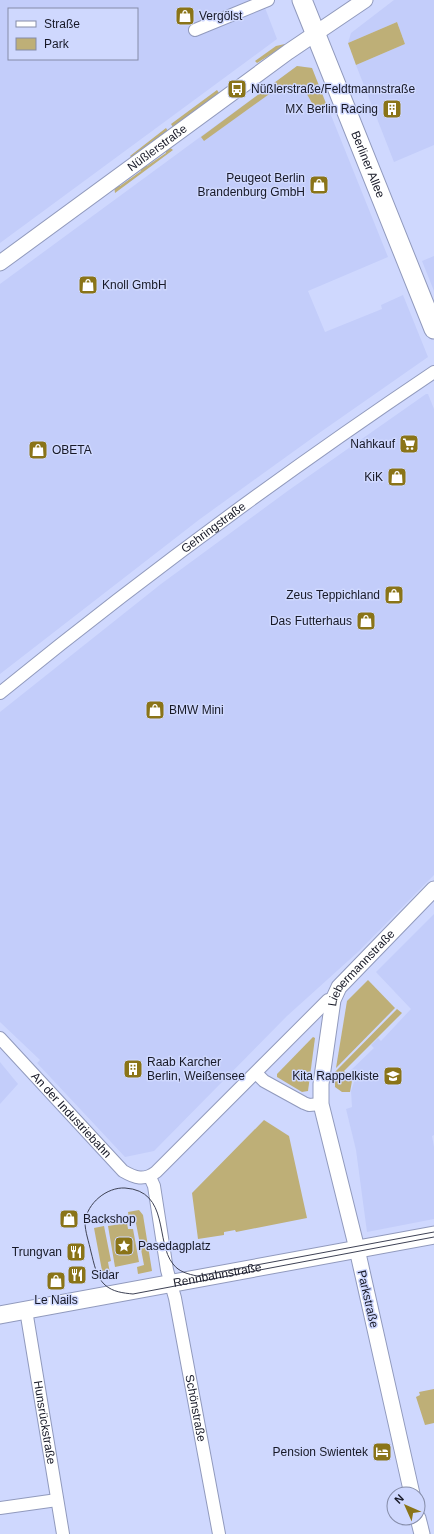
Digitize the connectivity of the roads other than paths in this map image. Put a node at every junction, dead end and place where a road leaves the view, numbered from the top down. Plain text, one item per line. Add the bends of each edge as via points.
1 (268, 0) edge
2 (302, 0) edge
3 (365, 0) edge
4 (194, 30) dead end
5 (315, 34) junction
6 (0, 263) edge
7 (434, 329) edge
8 (434, 372) edge
9 (0, 693) edge
10 (434, 889) edge
11 (333, 1000) junction
12 (0, 1038) edge
13 (256, 1074) junction
14 (321, 1104) junction
15 (150, 1177) junction
16 (434, 1235) edge
17 (357, 1249) junction
18 (170, 1283) junction
19 (26, 1310) junction
20 (0, 1315) edge
21 (410, 1486) edge
22 (57, 1500) junction
23 (0, 1508) edge
24 (62, 1534) edge
25 (219, 1534) edge

1 - 4 street
2 - 5 main road, Berliner Allee
3 - 5 street, Nüßlerstraße
5 - 6 street, Nüßlerstraße
5 - 7 main road, Berliner Allee
8 - 9 street, Gehringstraße via 302,462 226,518 83,626
10 - 11 street, Liebermannstraße via 338,987
11 - 13 street, Liebermannstraße via 328,1000
11 - 14 street, Parkstraße via 321,1084
12 - 15 street, An der Industriebahn via 123,1171 141,1179
13 - 14 street via 304,1103
13 - 15 street, Liebermannstraße
14 - 17 street, Parkstraße
15 - 18 street via 154,1186
16 - 17 main road, Rennbahnstraße
17 - 18 main road, Rennbahnstraße
17 - 21 street, Parkstraße
18 - 19 main road, Rennbahnstraße
18 - 25 street, Schönstraße via 175,1298
19 - 20 main road, Rennbahnstraße
19 - 22 street, Hunsrückstraße
22 - 23 street
22 - 24 street, Hunsrückstraße

